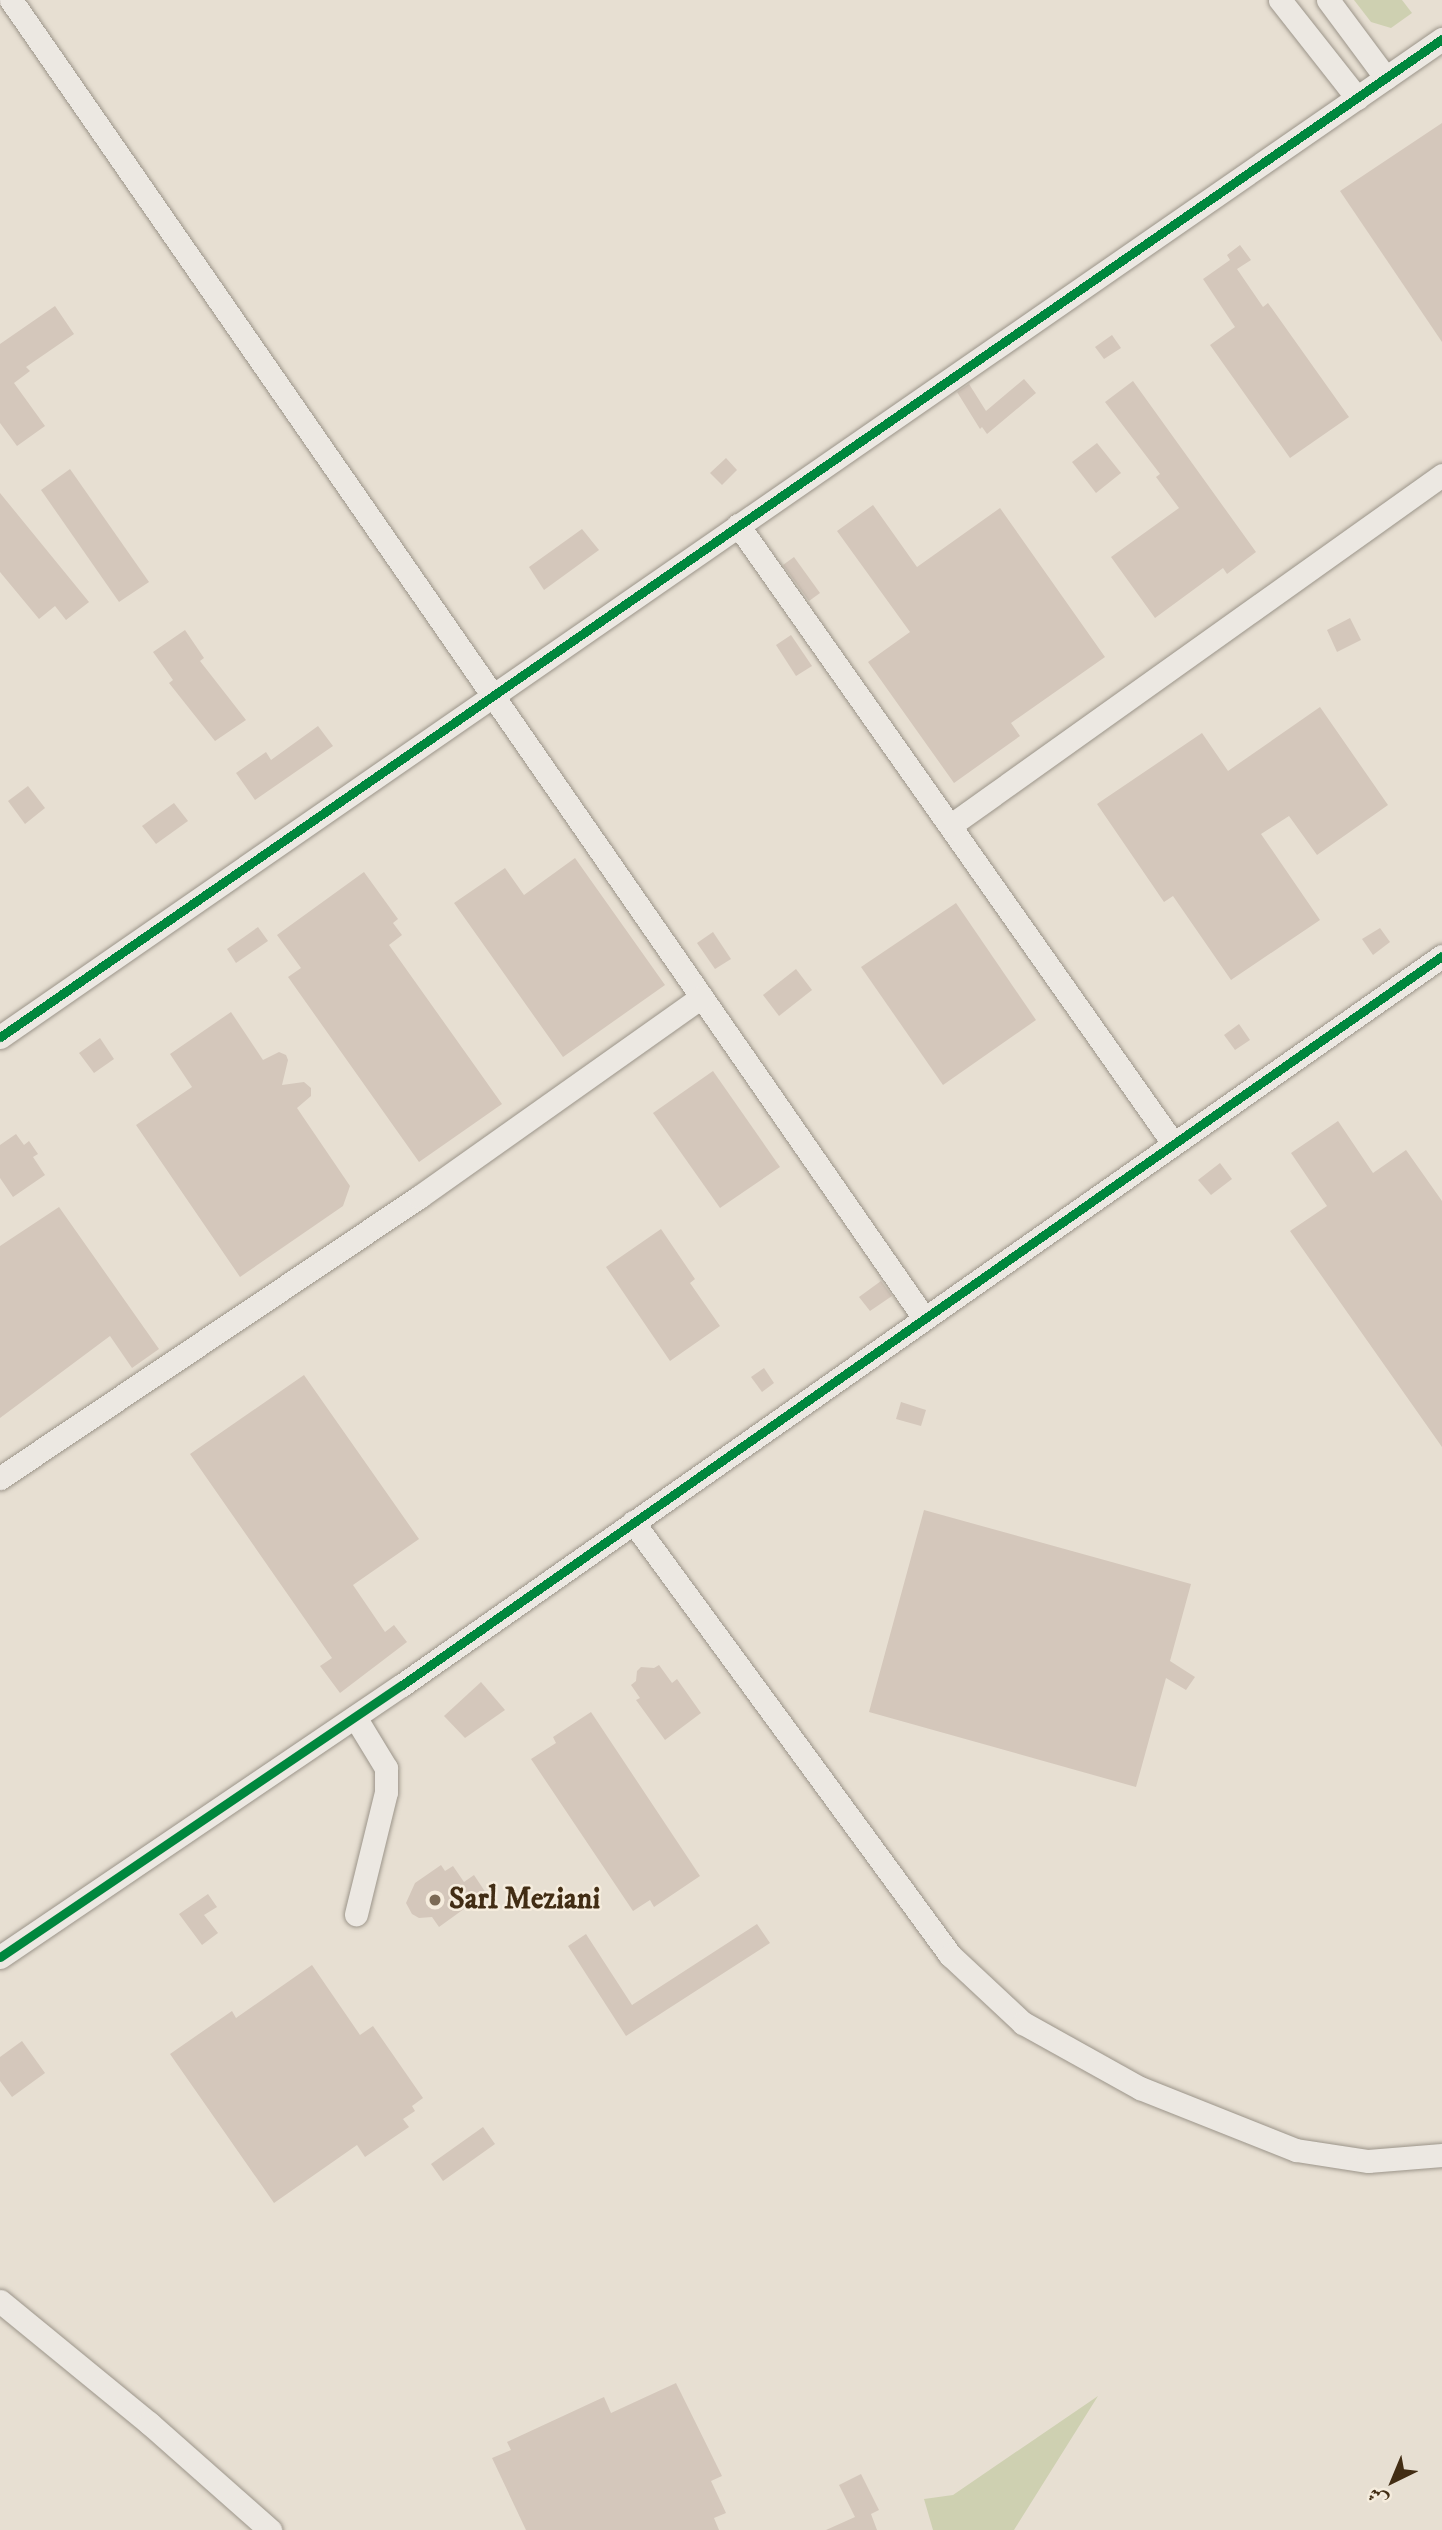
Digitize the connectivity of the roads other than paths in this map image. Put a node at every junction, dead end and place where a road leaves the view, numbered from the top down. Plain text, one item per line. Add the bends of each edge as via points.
1 (11, 0) edge
2 (1280, 0) edge
3 (1328, 0) edge
4 (1442, 39) edge
5 (1386, 78) junction
6 (1357, 98) junction
7 (1442, 475) edge
8 (738, 525) junction
9 (493, 695) junction
10 (951, 825) junction
11 (1442, 956) edge
12 (701, 998) junction
13 (0, 1037) edge
14 (1173, 1143) junction
15 (924, 1318) junction
16 (0, 1479) edge
17 (634, 1522) junction
18 (355, 1717) junction
19 (356, 1914) dead end
20 (0, 1957) edge
21 (1442, 2155) edge
22 (0, 2301) edge
23 (270, 2530) edge

1 - 9 street
2 - 6 street
3 - 5 street
4 - 5 street
5 - 6 street
6 - 8 street
7 - 10 street
8 - 9 street
8 - 10 street
9 - 12 street
9 - 13 street
10 - 14 street
11 - 14 street
12 - 15 street
12 - 16 street via 419,1197
14 - 15 street
15 - 17 street
17 - 18 street
17 - 21 street via 950,1955 1023,2023 1140,2088 1296,2150 1368,2161
18 - 19 street via 386,1768 386,1792
18 - 20 street
22 - 23 street

